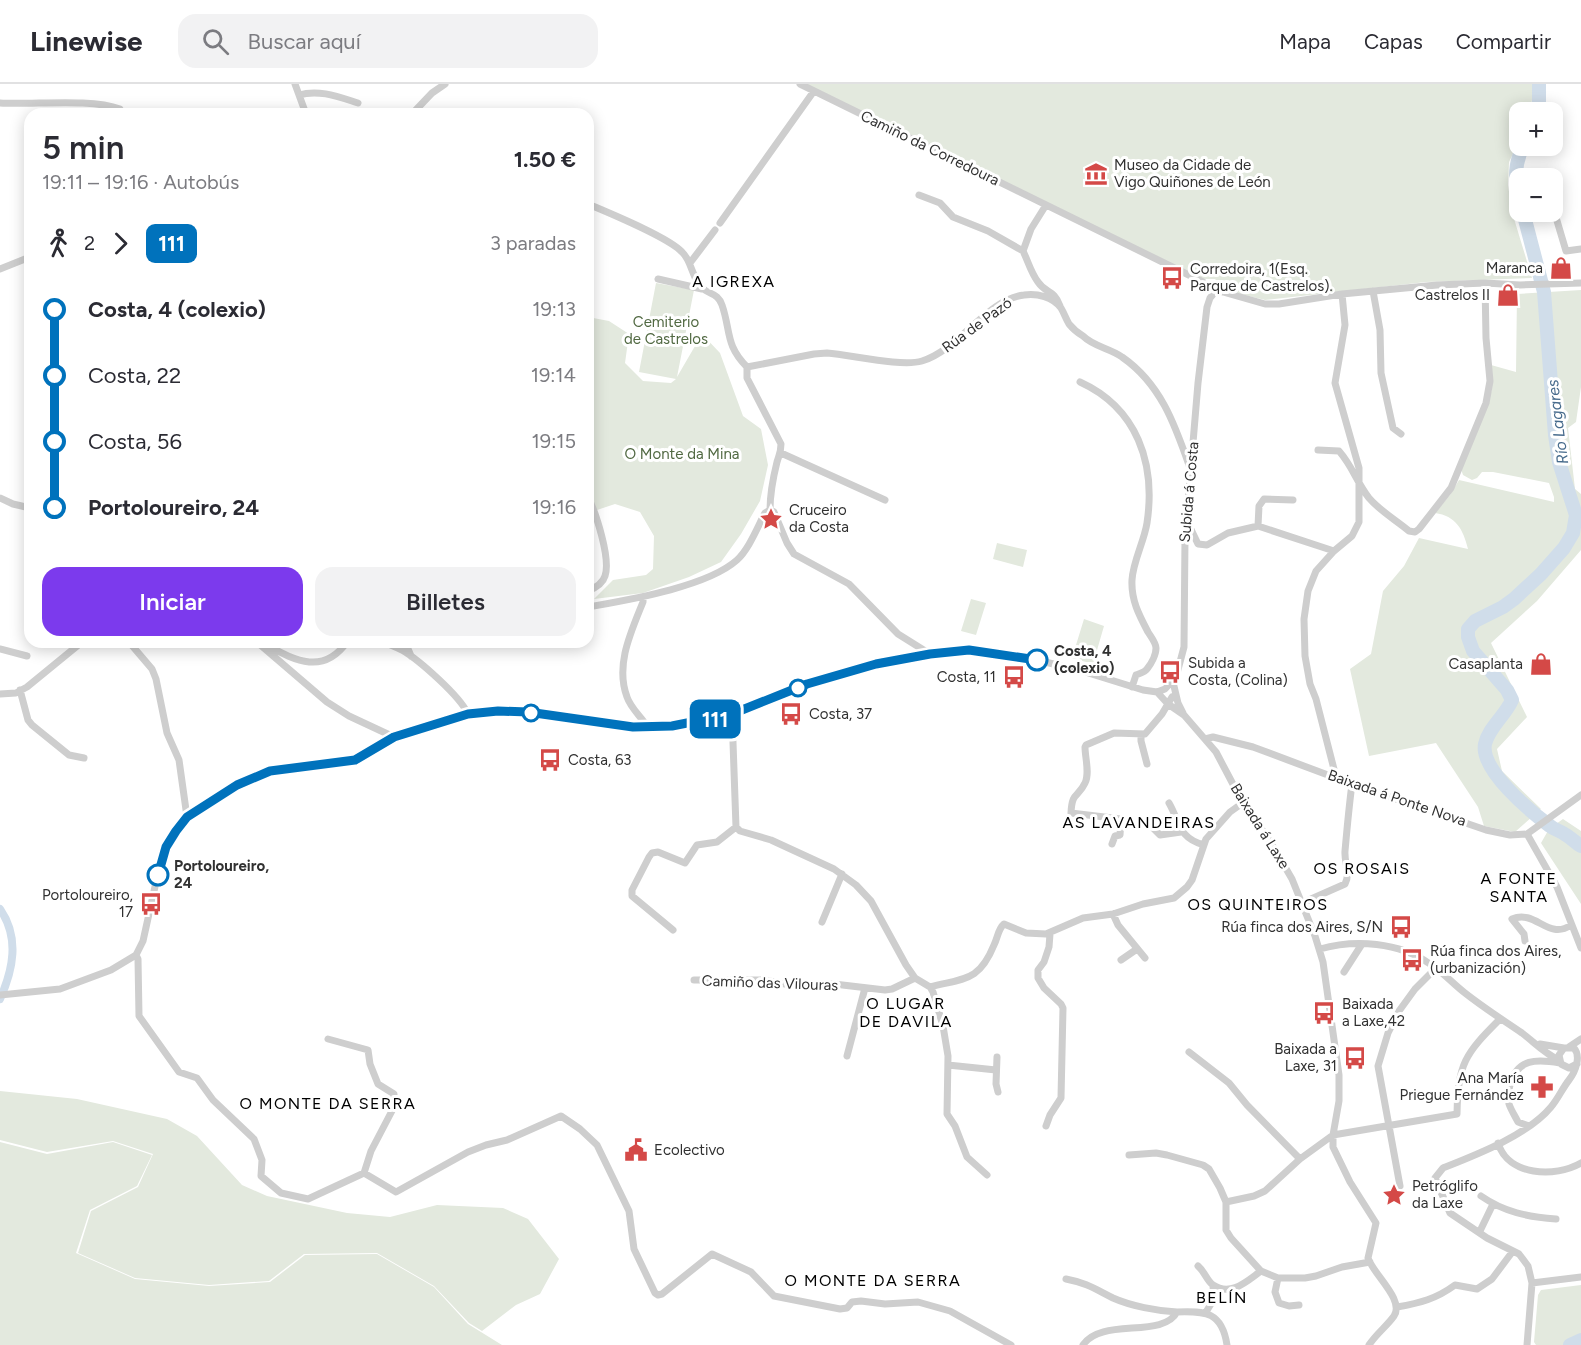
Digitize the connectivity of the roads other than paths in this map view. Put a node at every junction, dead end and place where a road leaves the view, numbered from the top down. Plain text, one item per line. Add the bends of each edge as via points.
1 (295, 84) edge
2 (430, 84) edge
3 (446, 84) edge
4 (800, 84) edge
5 (814, 91) junction
6 (432, 93) junction
7 (299, 95) junction
8 (0, 103) edge
9 (358, 104) dead end
10 (118, 108) edge
11 (304, 108) edge
12 (418, 108) edge
13 (919, 195) dead end
14 (1046, 205) junction
15 (594, 207) edge
16 (1557, 222) edge
17 (720, 223) dead end
18 (714, 230) dead end
19 (1581, 249) edge
20 (1023, 251) junction
21 (24, 259) edge
22 (690, 263) junction
23 (0, 269) edge
24 (658, 279) dead end
25 (1485, 283) junction
26 (1581, 283) edge
27 (704, 289) junction
28 (1373, 291) junction
29 (1215, 292) junction
30 (1342, 294) junction
31 (1060, 306) junction
32 (747, 367) junction
33 (1080, 382) dead end
34 (1401, 434) dead end
35 (1318, 450) dead end
36 (781, 453) junction
37 (1191, 471) junction
38 (1360, 487) junction
39 (1293, 500) dead end
40 (1, 501) edge
41 (885, 501) dead end
42 (24, 507) edge
43 (594, 510) edge
44 (770, 510) junction
45 (1186, 519) junction
46 (1258, 526) junction
47 (1334, 551) junction
48 (594, 587) edge
49 (643, 597) junction
50 (594, 605) edge
51 (74, 648) edge
52 (134, 648) edge
53 (266, 648) edge
54 (272, 648) edge
55 (343, 648) edge
56 (407, 648) edge
57 (0, 649) edge
58 (930, 654) junction
59 (27, 656) dead end
60 (1173, 682) junction
61 (1132, 687) junction
62 (20, 690) junction
63 (1161, 690) junction
64 (0, 694) edge
65 (1170, 700) junction
66 (1178, 703) junction
67 (468, 714) junction
68 (732, 714) junction
69 (1184, 716) junction
70 (648, 728) junction
71 (1141, 735) junction
72 (394, 737) junction
73 (1205, 739) junction
74 (84, 758) dead end
75 (1147, 764) dead end
76 (1336, 777) junction
77 (1352, 784) junction
78 (1581, 795) edge
79 (1244, 802) junction
80 (1169, 803) dead end
81 (187, 817) junction
82 (736, 826) junction
83 (1154, 829) dead end
84 (1181, 832) junction
85 (1527, 834) junction
86 (1112, 844) dead end
87 (1204, 845) junction
88 (842, 874) junction
89 (1302, 903) junction
90 (1113, 914) junction
91 (822, 922) dead end
92 (1571, 925) junction
93 (673, 930) dead end
94 (1050, 934) junction
95 (1525, 941) dead end
96 (1362, 944) junction
97 (1581, 948) edge
98 (1137, 949) junction
99 (1320, 949) junction
100 (136, 955) junction
101 (1145, 958) dead end
102 (1121, 960) dead end
103 (1436, 968) junction
104 (1344, 972) dead end
105 (915, 978) junction
106 (694, 980) dead end
107 (930, 987) junction
108 (865, 988) junction
109 (0, 995) edge
110 (1500, 1018) junction
111 (328, 1039) dead end
112 (1581, 1039) edge
113 (1535, 1042) junction
114 (1566, 1048) junction
115 (1189, 1052) dead end
116 (847, 1056) dead end
117 (997, 1057) dead end
118 (1579, 1060) edge
119 (1562, 1063) junction
120 (948, 1065) junction
121 (996, 1070) junction
122 (1567, 1082) junction
123 (998, 1092) dead end
124 (1046, 1126) dead end
125 (1388, 1126) junction
126 (1529, 1126) junction
127 (1333, 1135) junction
128 (1498, 1143) junction
129 (1129, 1155) dead end
130 (1300, 1159) junction
131 (1581, 1163) edge
132 (364, 1173) junction
133 (987, 1175) dead end
134 (1400, 1186) dead end
135 (1481, 1196) dead end
136 (1226, 1203) junction
137 (1493, 1204) junction
138 (1556, 1219) dead end
139 (1480, 1232) junction
140 (1513, 1251) junction
141 (1370, 1262) junction
142 (1198, 1266) dead end
143 (1261, 1271) junction
144 (1581, 1277) edge
145 (1278, 1278) junction
146 (1066, 1279) dead end
147 (1532, 1283) junction
148 (1213, 1286) junction
149 (1299, 1305) dead end
150 (1397, 1307) junction
151 (1177, 1312) junction
152 (1206, 1312) junction
153 (1011, 1345) edge
154 (1083, 1345) edge
155 (1227, 1345) edge
156 (1369, 1345) edge
157 (1527, 1345) edge

1 - 7 street
2 - 6 street
3 - 6 street
4 - 5 street, Camiño da Corredoura
5 - 14 street, Camiño da Corredoura
5 - 17 street
6 - 12 street
7 - 9 street via 333,94
7 - 11 street
8 - 10 street via 90,103
13 - 20 street via 944,206 953,217
14 - 20 street
14 - 29 street, Camiño da Corredoura via 1203,282
15 - 22 street via 678,247
16 - 19 street via 1566,250
18 - 22 street
20 - 31 street via 1036,280 1056,296
21 - 23 street
22 - 27 street
24 - 27 street
25 - 26 street
25 - 28 street
25 - 38 street via 1490,381 1451,488 1415,532 1408,531 1374,504
27 - 32 street via 718,297 731,346
28 - 30 street
28 - 34 street via 1380,330 1381,374 1393,428
29 - 30 street via 1265,304
29 - 37 street, Subida á Costa via 1208,302 1206,316
30 - 38 street via 1344,325 1335,383 1359,468
31 - 32 street, Rúa de Pazó via 1034,294 1015,297 942,351 917,362 827,353
31 - 37 street via 1070,325 1091,344 1120,356 1161,397
32 - 36 street via 747,378 778,435
33 - 61 street via 1094,388 1122,412 1135,430 1145,461 1149,504 1134,569 1133,597 1156,648 1147,669 1136,675
35 - 38 street via 1338,451
36 - 41 street
36 - 44 street
37 - 45 street, Subida á Costa
38 - 47 street via 1358,528
39 - 46 street via 1264,499 1259,506
40 - 42 street
43 - 48 street via 607,565 603,581
44 - 49 street via 732,564 714,574
44 - 58 street via 794,554 849,584 898,634
45 - 46 street via 1198,544 1203,546 1228,533
45 - 60 street, Subida á Costa via 1185,631 1179,671
46 - 47 street
47 - 76 street via 1316,571 1304,619 1310,684
49 - 50 street
49 - 70 street via 627,644 624,668 627,697
51 - 62 street
52 - 81 street via 156,679 167,733 179,760
53 - 72 street via 327,702
54 - 55 street via 306,663 328,658
56 - 67 street via 412,658 461,701
57 - 59 street
58 - 61 street via 969,650 1000,653 1082,671
58 - 68 street via 876,664 807,684
60 - 63 street
60 - 66 street, Baixada á Laxe
61 - 63 street
62 - 64 street
62 - 74 street via 32,725 69,754
63 - 65 street, Baixada á Laxe
65 - 66 street, Baixada á Laxe
65 - 69 street, Baixada á Laxe
65 - 71 street
66 - 69 street, Baixada á Laxe
67 - 70 street via 528,712
67 - 72 street
68 - 70 street
68 - 82 street
69 - 73 street, Baixada á Laxe
71 - 75 street
71 - 86 street via 1114,734 1085,747 1087,779 1073,796 1071,813 1121,819 1120,834
72 - 81 street via 355,760 261,773
73 - 76 street, Baixada á Ponte Nova via 1237,742
73 - 79 street, Baixada á Laxe
76 - 77 street, Baixada á Ponte Nova
77 - 85 street, Baixada á Ponte Nova via 1486,830 1510,836
77 - 89 street via 1345,854 1347,880
78 - 85 street
79 - 87 street via 1230,812
79 - 89 street, Baixada á Laxe via 1292,879
80 - 84 street
81 - 100 street via 163,855 143,941
82 - 88 street
82 - 93 street via 717,842 697,845 685,863 658,852 650,856 632,896
83 - 84 street via 1160,835
84 - 87 street
85 - 92 street via 1557,887
87 - 90 street via 1192,880 1179,895
88 - 91 street
88 - 105 street via 871,901
89 - 99 street, Baixada á Laxe
90 - 94 street via 1083,918
90 - 98 street
92 - 95 street via 1550,929 1519,916 1512,919
92 - 97 street
94 - 107 street via 1026,933 1004,924 979,971 962,980
94 - 124 street via 1038,978 1063,1008 1063,1046 1061,1098
96 - 99 street
96 - 103 street via 1401,950
96 - 104 street
98 - 101 street
98 - 102 street
99 - 127 street, Baixada á Laxe via 1340,1075
100 - 109 street via 70,986
100 - 132 street via 140,1016 179,1072 197,1078 213,1100 254,1139 262,1160 261,1176 281,1193 308,1199
103 - 110 street
103 - 125 street via 1399,1011 1378,1066
105 - 107 street
105 - 108 street, Camiño das Vilouras via 892,989
106 - 108 street, Camiño das Vilouras via 764,980
107 - 120 street via 944,1026
108 - 116 street
110 - 113 street
110 - 125 street via 1466,1057 1460,1074 1457,1114
111 - 132 street via 368,1050 378,1084 394,1094 394,1107 371,1150
112 - 114 street
113 - 114 street
113 - 119 street
114 - 118 street via 1577,1051
114 - 119 street via 1561,1051
115 - 130 street via 1229,1083
117 - 121 street
118 - 119 street via 1574,1066
118 - 122 street
119 - 122 street via 1568,1072
119 - 126 street via 1526,1063 1517,1068 1511,1079 1509,1106 1518,1122
120 - 121 street
120 - 133 street via 947,1114 967,1157
121 - 123 street
122 - 126 street via 1550,1109
125 - 127 street
125 - 134 street
126 - 128 street
127 - 130 street
127 - 141 street, Baixada á Laxe via 1338,1160 1376,1223
128 - 131 street via 1504,1157 1524,1168 1551,1172
128 - 139 street via 1443,1168 1436,1178 1450,1213
129 - 136 street via 1156,1153 1203,1165 1212,1173
130 - 136 street via 1265,1191
132 - 153 street via 396,1191 468,1152 561,1116 597,1145 629,1211 634,1249 658,1295 712,1254 751,1272 774,1296 840,1309 861,1301 918,1302 950,1311
135 - 137 street
136 - 143 street via 1226,1230
137 - 138 street via 1519,1214
137 - 139 street
139 - 140 street
140 - 147 street via 1524,1259
140 - 150 street via 1492,1279 1477,1289 1455,1285 1426,1302
141 - 145 street via 1316,1276
141 - 150 street
142 - 148 street
143 - 145 street
143 - 148 street via 1233,1289
144 - 147 street
145 - 149 street via 1275,1292 1279,1303
146 - 151 street via 1085,1283 1114,1298
147 - 157 street
148 - 152 street via 1214,1299
150 - 156 street via 1395,1315
151 - 152 street
151 - 154 street via 1155,1325 1100,1331
152 - 155 street via 1222,1326

